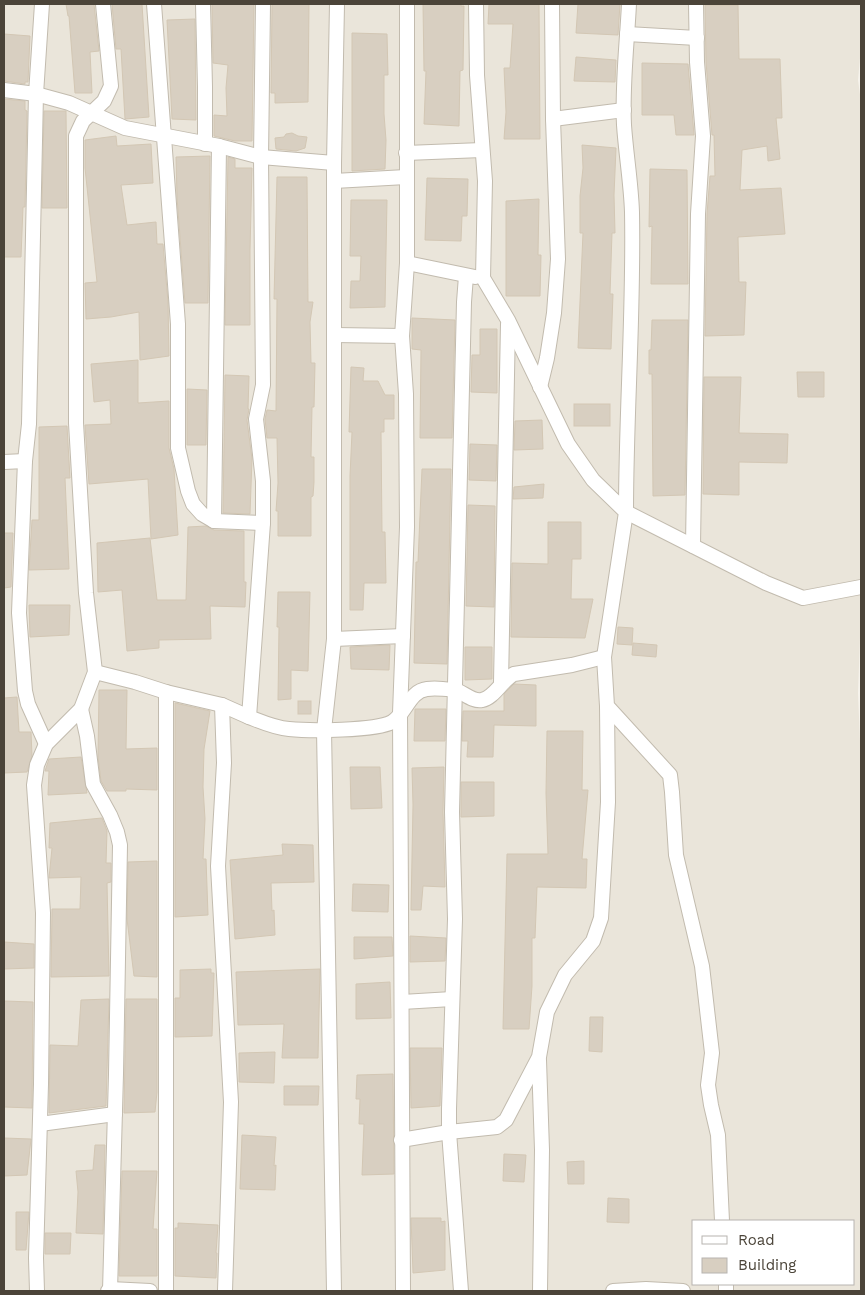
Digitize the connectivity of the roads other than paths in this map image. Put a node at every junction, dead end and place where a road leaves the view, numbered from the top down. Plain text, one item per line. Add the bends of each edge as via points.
1 (42, 4) edge
2 (103, 4) edge
3 (154, 4) edge
4 (203, 4) edge
5 (263, 4) edge
6 (337, 4) edge
7 (407, 4) edge
8 (476, 4) edge
9 (552, 4) edge
10 (629, 4) edge
11 (696, 4) edge
12 (627, 34) junction
13 (697, 38) junction
14 (4, 90) edge
15 (36, 94) junction
16 (624, 110) junction
17 (91, 113) junction
18 (553, 119) junction
19 (163, 136) junction
20 (205, 144) junction
21 (219, 146) junction
22 (482, 150) junction
23 (406, 153) junction
24 (262, 157) junction
25 (334, 163) junction
26 (406, 177) junction
27 (334, 181) junction
28 (407, 262) junction
29 (466, 276) junction
30 (483, 278) junction
31 (508, 320) junction
32 (334, 335) junction
33 (402, 336) junction
34 (540, 388) junction
35 (25, 461) junction
36 (4, 462) edge
37 (626, 512) junction
38 (214, 521) junction
39 (263, 523) junction
40 (693, 546) junction
41 (861, 587) edge
42 (403, 636) junction
43 (334, 639) junction
44 (604, 657) junction
45 (95, 672) junction
46 (501, 683) junction
47 (455, 690) junction
48 (166, 692) junction
49 (222, 705) junction
50 (607, 706) junction
51 (81, 708) junction
52 (400, 714) junction
53 (249, 717) junction
54 (324, 730) junction
55 (46, 744) junction
56 (452, 999) junction
57 (402, 1002) junction
58 (539, 1057) junction
59 (115, 1114) junction
60 (40, 1124) junction
61 (449, 1132) junction
62 (401, 1140) junction
63 (722, 1220) edge
64 (38, 1291) edge
65 (109, 1291) edge
66 (150, 1291) edge
67 (166, 1291) edge
68 (225, 1291) edge
69 (334, 1291) edge
70 (403, 1291) edge
71 (461, 1291) edge
72 (540, 1291) edge
73 (613, 1291) edge
74 (683, 1291) edge

1 - 15 street
2 - 17 street via 111,86 104,101
3 - 19 street
4 - 20 street
5 - 24 street
6 - 25 street
7 - 23 street
8 - 22 street
9 - 18 street
10 - 12 street
11 - 13 street
12 - 13 street
12 - 16 street
13 - 40 street via 703,136 698,214
14 - 15 street
15 - 17 street
15 - 35 street via 29,424
16 - 18 street
16 - 37 street via 632,211
17 - 19 street via 125,128
17 - 45 street via 76,136 76,422 86,593
18 - 34 street via 558,259 554,313
19 - 20 street
19 - 38 street via 178,324 178,448 193,504
20 - 21 street
21 - 24 street
21 - 38 street
22 - 23 street
22 - 30 street via 485,181
23 - 26 street
24 - 25 street
24 - 39 street via 263,385 256,419 263,481
25 - 27 street
26 - 27 street
26 - 28 street
27 - 32 street
28 - 29 street
28 - 33 street
29 - 30 street
29 - 47 street
30 - 31 street
31 - 34 street
31 - 46 street
32 - 33 street
32 - 43 street
33 - 42 street via 407,479
34 - 37 street via 568,444 593,480
35 - 36 street
35 - 55 street via 19,613 25,691
37 - 40 street
37 - 44 street
38 - 39 street
39 - 53 street
40 - 41 street via 766,584 803,598
42 - 43 street
42 - 52 street
43 - 54 street
44 - 46 street via 514,674
44 - 50 street
45 - 48 street
45 - 51 street
46 - 47 street via 491,696 482,700
47 - 52 street via 426,689 414,695
47 - 56 street
48 - 49 street
48 - 67 street
49 - 53 street
49 - 68 street via 224,763 218,866 231,1102
50 - 58 street via 608,802 601,918 593,941 566,975 547,1012
50 - 63 street via 670,775 676,855 702,966 710,1034 712,1053 708,1085 718,1136
51 - 55 street
51 - 59 street via 88,736 93,784 110,815 120,845
52 - 54 street via 392,722 374,727
52 - 57 street
53 - 54 street via 288,730
54 - 69 street
55 - 60 street via 37,764 34,785 42,913
56 - 57 street
56 - 61 street
57 - 62 street
58 - 61 street via 506,1120 497,1127
58 - 72 street via 542,1150
59 - 60 street
59 - 65 street
60 - 64 street
61 - 62 street
61 - 71 street
62 - 70 street
65 - 66 street
73 - 74 street

